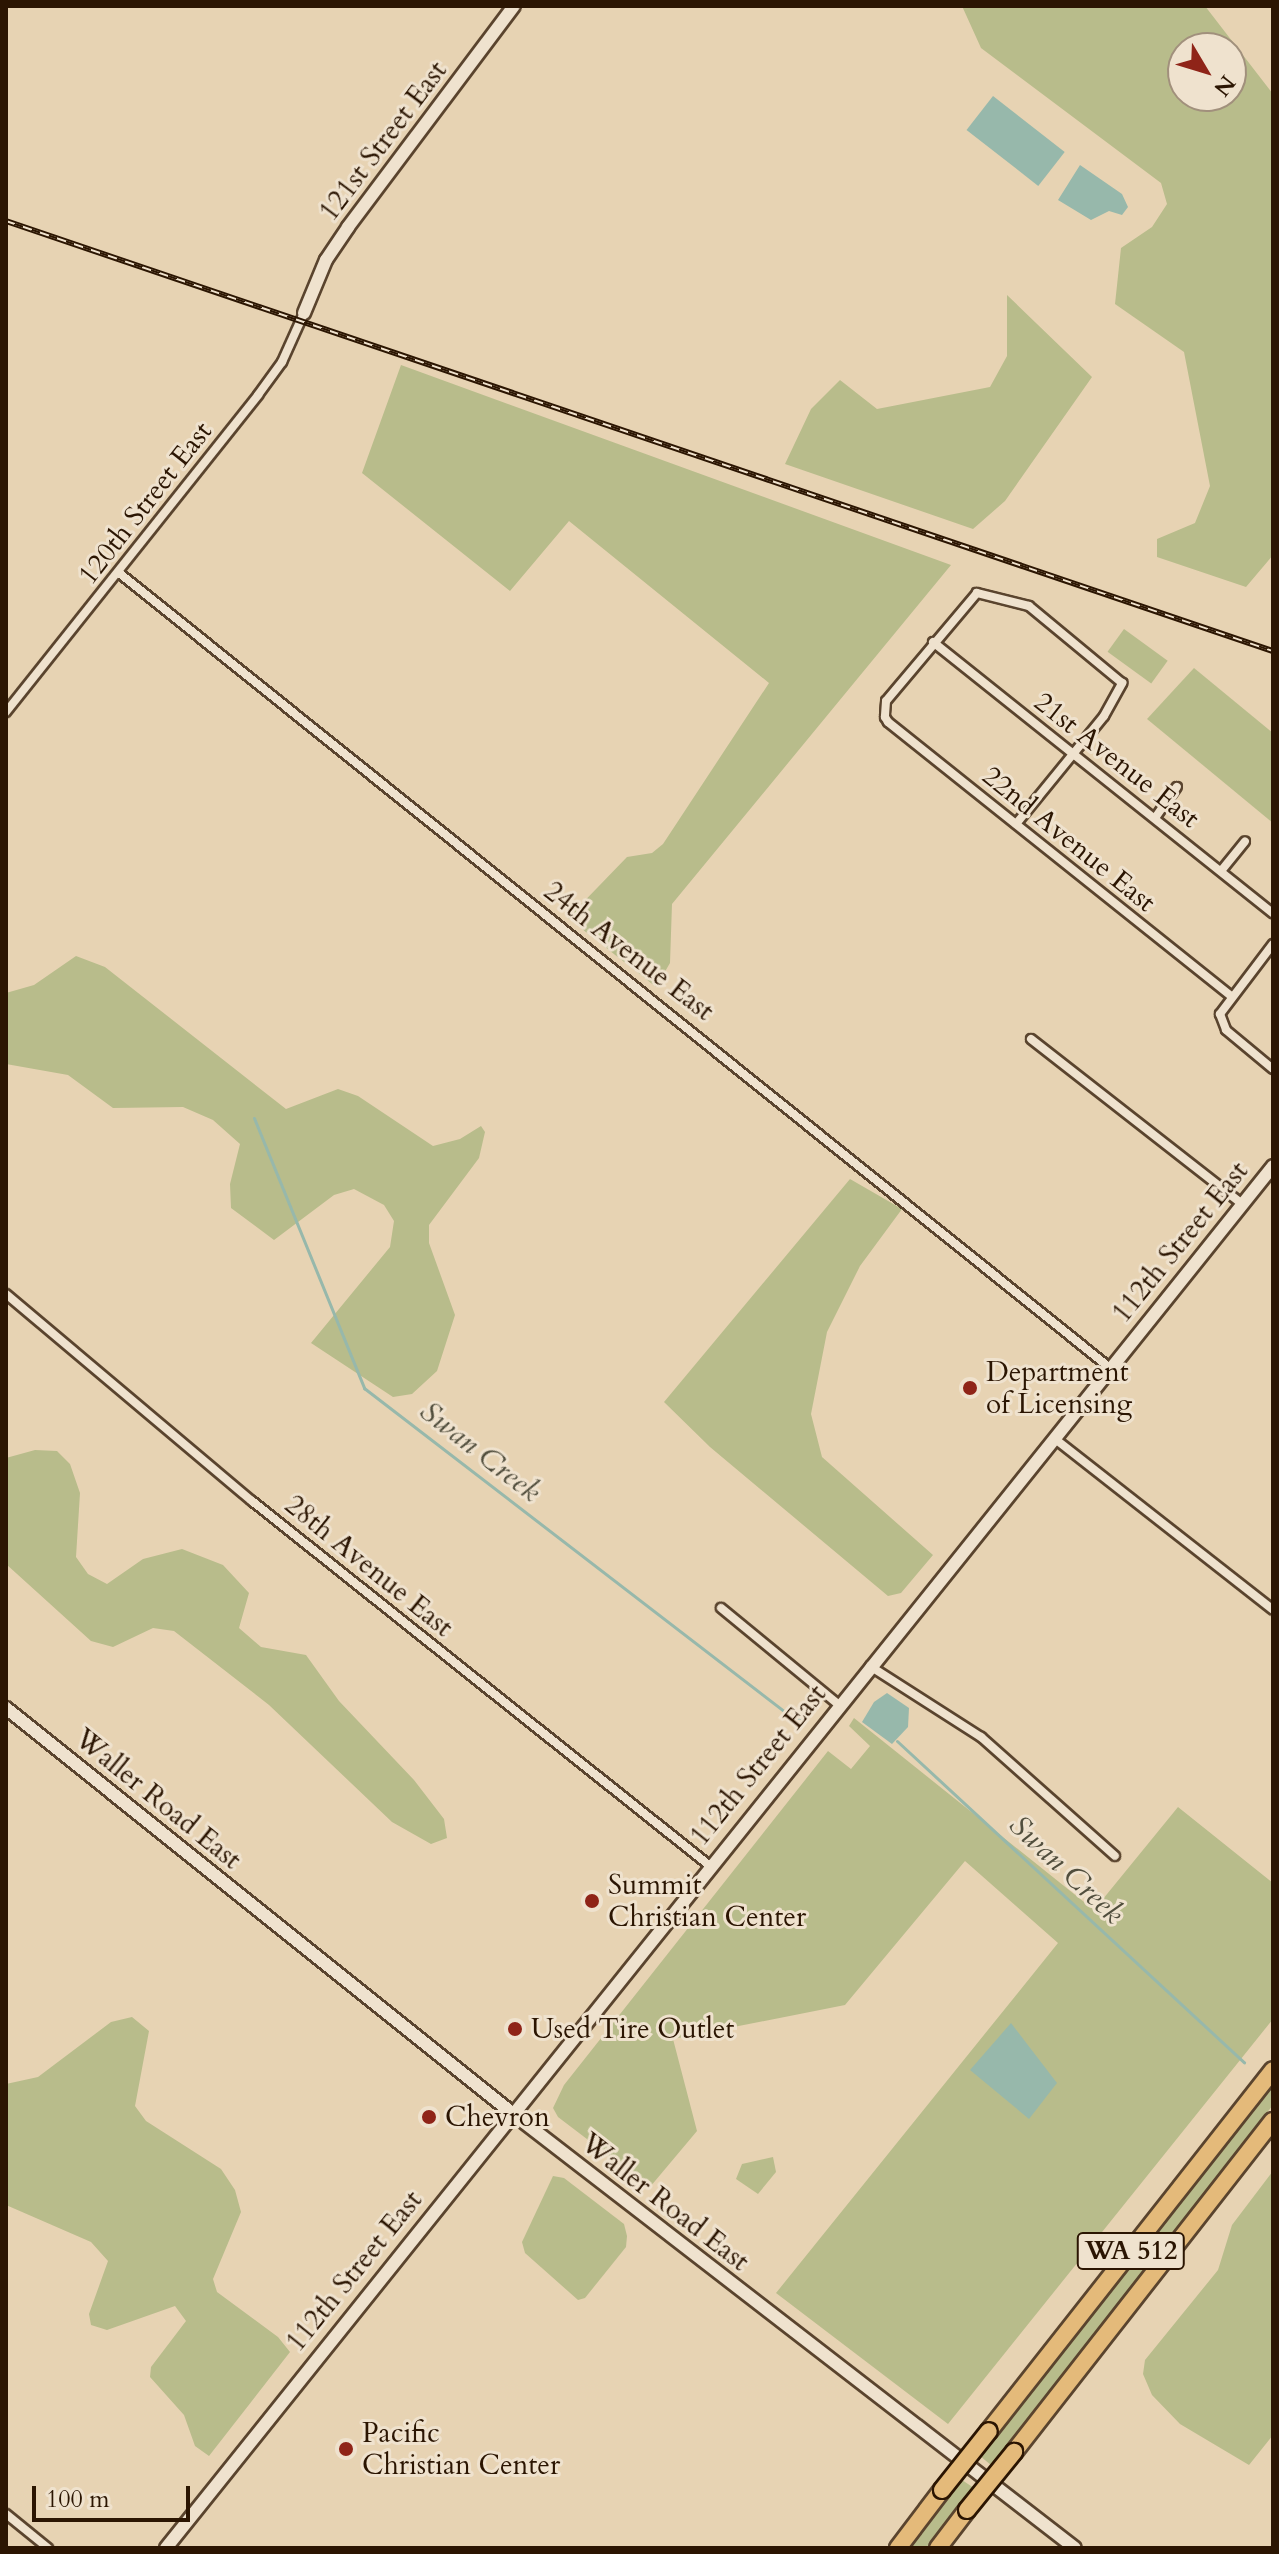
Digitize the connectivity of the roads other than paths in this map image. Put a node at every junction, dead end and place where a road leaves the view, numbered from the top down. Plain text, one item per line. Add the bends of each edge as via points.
1 (514, 6) edge
2 (304, 313) joint
3 (118, 572) junction
4 (933, 642) junction
5 (6, 712) edge
6 (1074, 754) junction
7 (1177, 787) dead end
8 (1155, 818) junction
9 (1016, 824) junction
10 (1245, 841) dead end
11 (1221, 871) junction
12 (1273, 913) edge
13 (1273, 944) edge
14 (1232, 997) junction
15 (1031, 1039) dead end
16 (1273, 1069) edge
17 (1273, 1166) edge
18 (1242, 1204) junction
19 (6, 1294) edge
20 (1110, 1368) junction
21 (1054, 1438) junction
22 (721, 1608) dead end
23 (1273, 1610) edge
24 (869, 1665) junction
25 (838, 1704) junction
26 (6, 1708) edge
27 (1115, 1856) dead end
28 (709, 1865) junction
29 (1273, 2070) edge
30 (512, 2113) junction
31 (1273, 2121) edge
32 (6, 2514) edge
33 (48, 2548) edge
34 (166, 2548) edge
35 (898, 2548) edge
36 (938, 2548) edge
37 (1075, 2548) edge

1 - 2 main road, 121st Street East via 348,227 326,260
2 - 3 street, 120th Street East via 282,362
3 - 5 street, 120th Street East
3 - 20 street, 24th Avenue East
4 - 6 street, 21st Avenue East
4 - 6 street via 973,594 998,594 1029,606 1122,683
4 - 9 street, 22nd Avenue East via 884,711 888,722
6 - 8 street, 21st Avenue East
6 - 9 street
7 - 8 street
8 - 11 street, 21st Avenue East
9 - 14 street, 22nd Avenue East
10 - 11 street
11 - 12 street, 21st Avenue East
13 - 14 street
14 - 16 street via 1220,1018 1226,1030
15 - 18 street
17 - 18 main road, 112th Street East
18 - 20 main road, 112th Street East
19 - 28 street, 28th Avenue East via 252,1501
20 - 21 main road, 112th Street East
21 - 23 street
21 - 24 main road, 112th Street East
22 - 25 street
24 - 25 main road, 112th Street East
24 - 27 street via 981,1737
25 - 28 main road, 112th Street East
26 - 30 main road, Waller Road East
28 - 30 main road, 112th Street East
29 - 35 highway, WA 512, bridge
30 - 34 main road, 112th Street East
30 - 37 main road, Waller Road East
31 - 36 highway, WA 512, bridge
32 - 33 street

